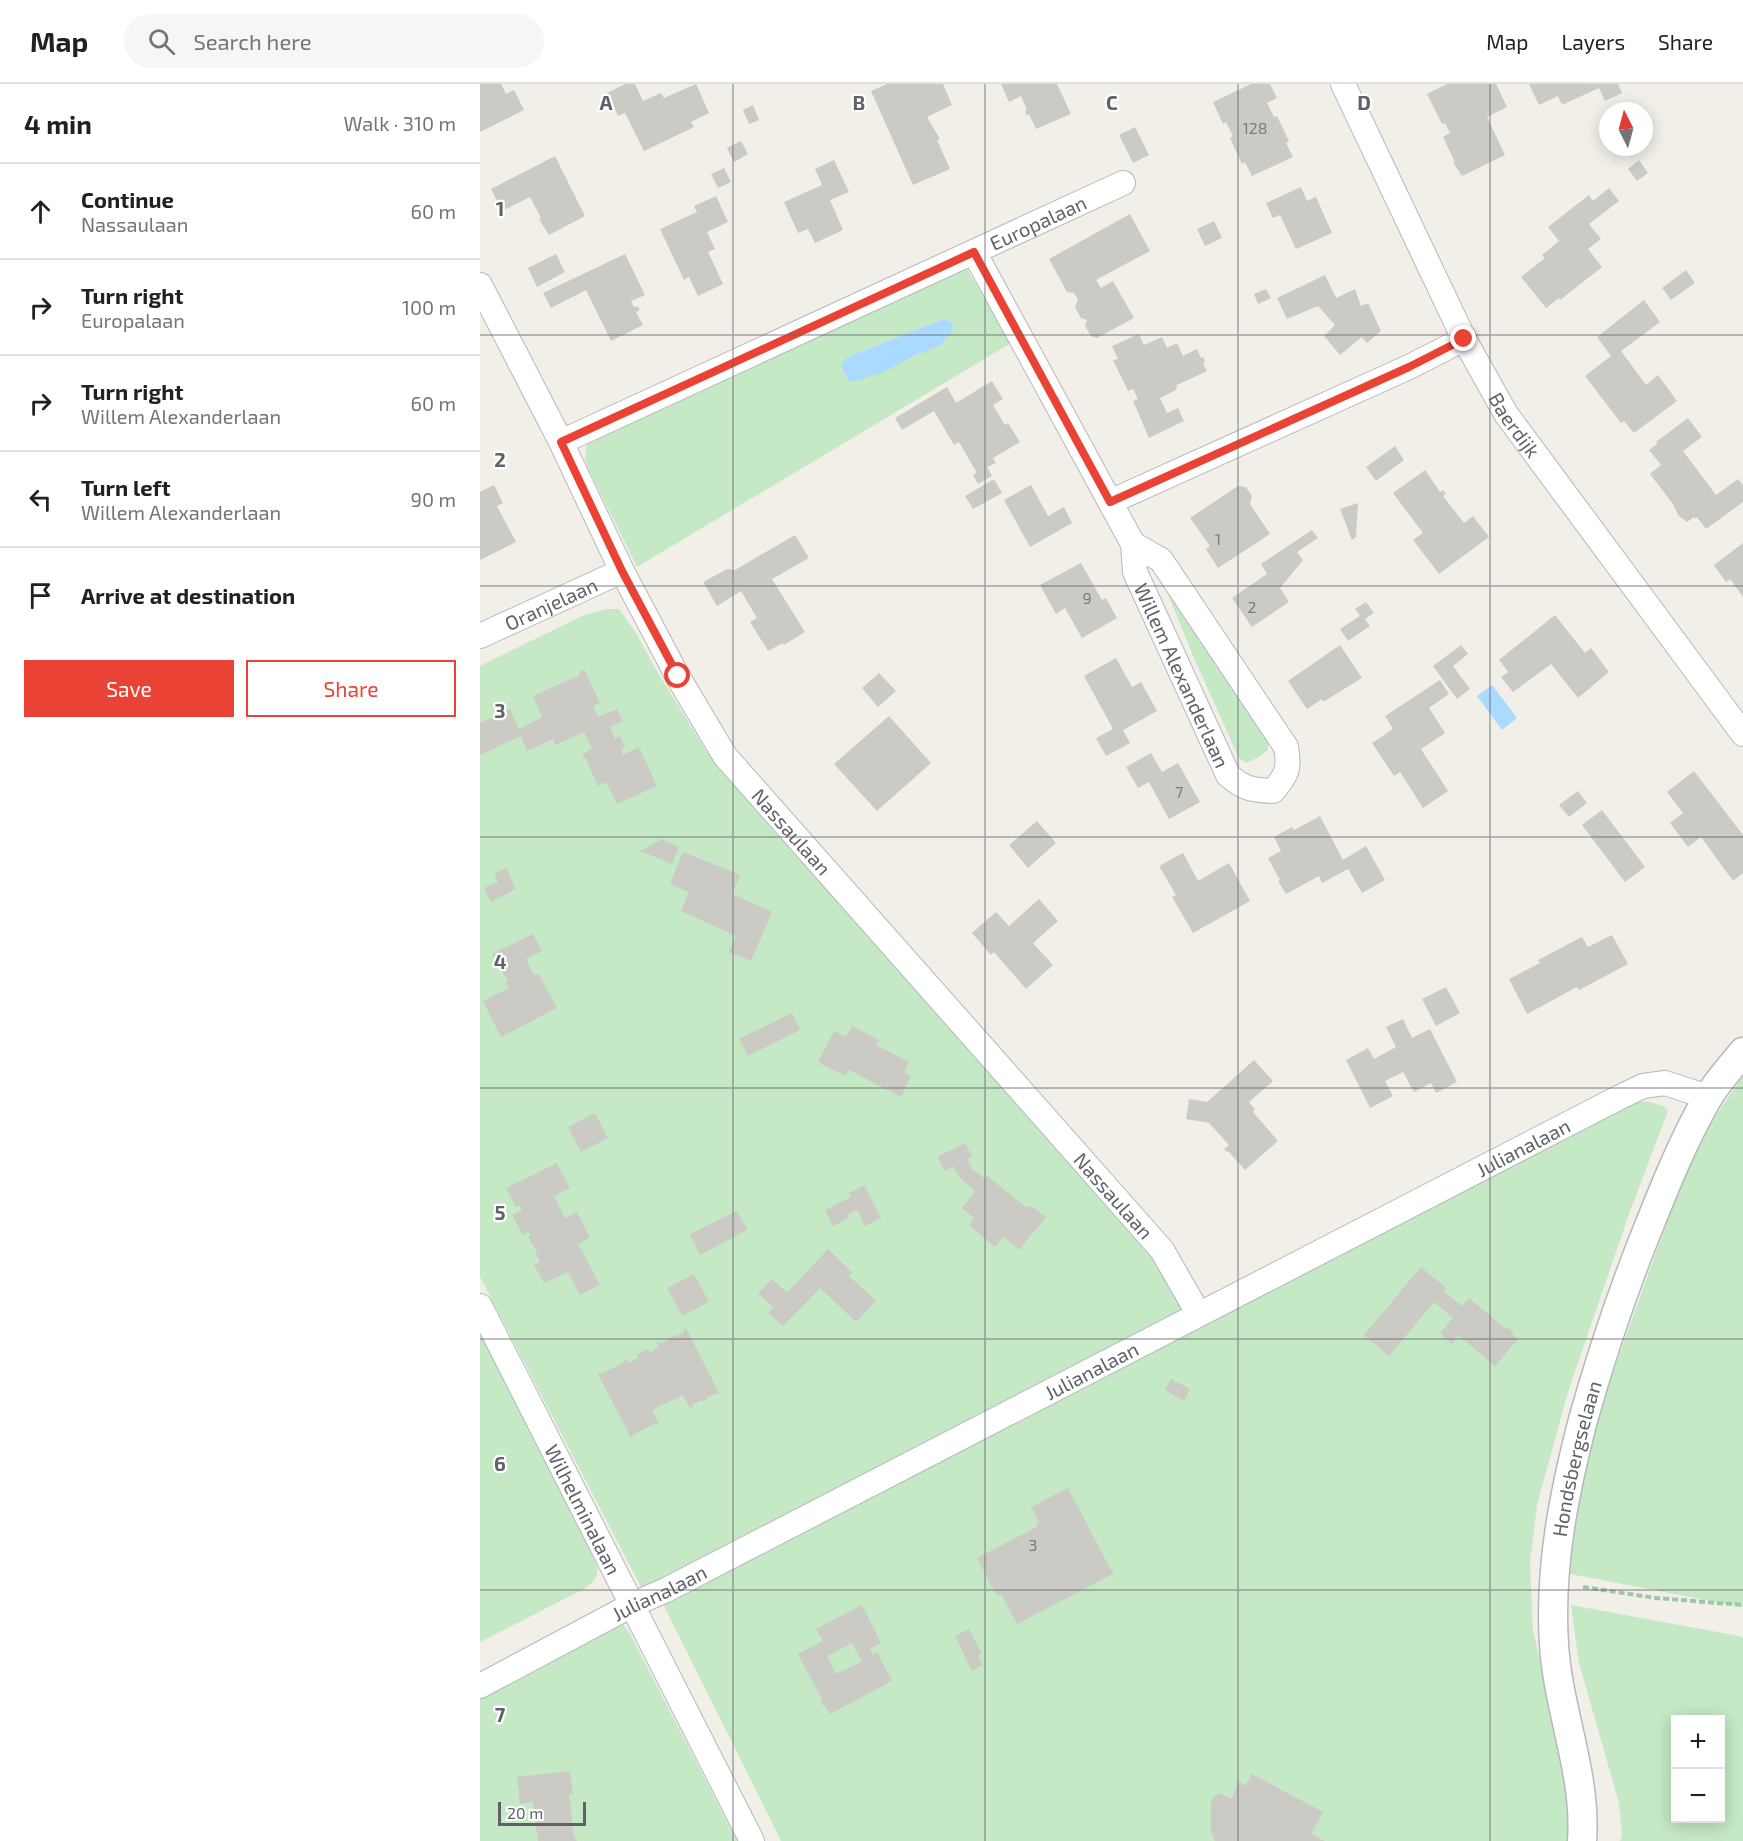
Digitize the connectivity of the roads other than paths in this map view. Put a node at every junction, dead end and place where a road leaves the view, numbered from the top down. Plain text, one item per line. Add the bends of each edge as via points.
1 (1342, 84) edge
2 (1123, 183) dead end
3 (974, 252) junction
4 (480, 285) edge
5 (1464, 339) junction
6 (561, 442) junction
7 (1110, 502) junction
8 (1133, 544) junction
9 (622, 571) junction
10 (480, 636) edge
11 (1743, 734) edge
12 (1743, 1052) edge
13 (1708, 1097) junction
14 (480, 1306) edge
15 (1198, 1313) junction
16 (632, 1605) junction
17 (480, 1686) edge
18 (752, 1841) edge
19 (1582, 1841) edge

1 - 5 street, Baerdijk
2 - 3 street, Europalaan
3 - 6 street, Europalaan
3 - 7 street, Willem Alexanderlaan
4 - 6 street, Nassaulaan
5 - 7 street
5 - 11 street, Baerdijk via 1506,414
6 - 9 street, Nassaulaan
7 - 8 street, Willem Alexanderlaan
8 - 8 street, Willem Alexanderlaan via 1135,572 1228,775 1252,790 1273,791 1284,778 1289,762 1286,747 1161,560
9 - 10 street, Oranjelaan
9 - 15 street, Nassaulaan via 725,756 1162,1250
12 - 13 street, Hondsbergselaan
13 - 15 street, Julianalaan via 1665,1083 1643,1086
13 - 19 street, Hondsbergselaan via 1677,1157 1629,1276 1594,1380 1567,1488 1552,1582 1554,1645 1580,1782
14 - 16 street, Wilhelminalaan
15 - 16 street, Julianalaan
16 - 17 street, Julianalaan
16 - 18 street, Wilhelminalaan

